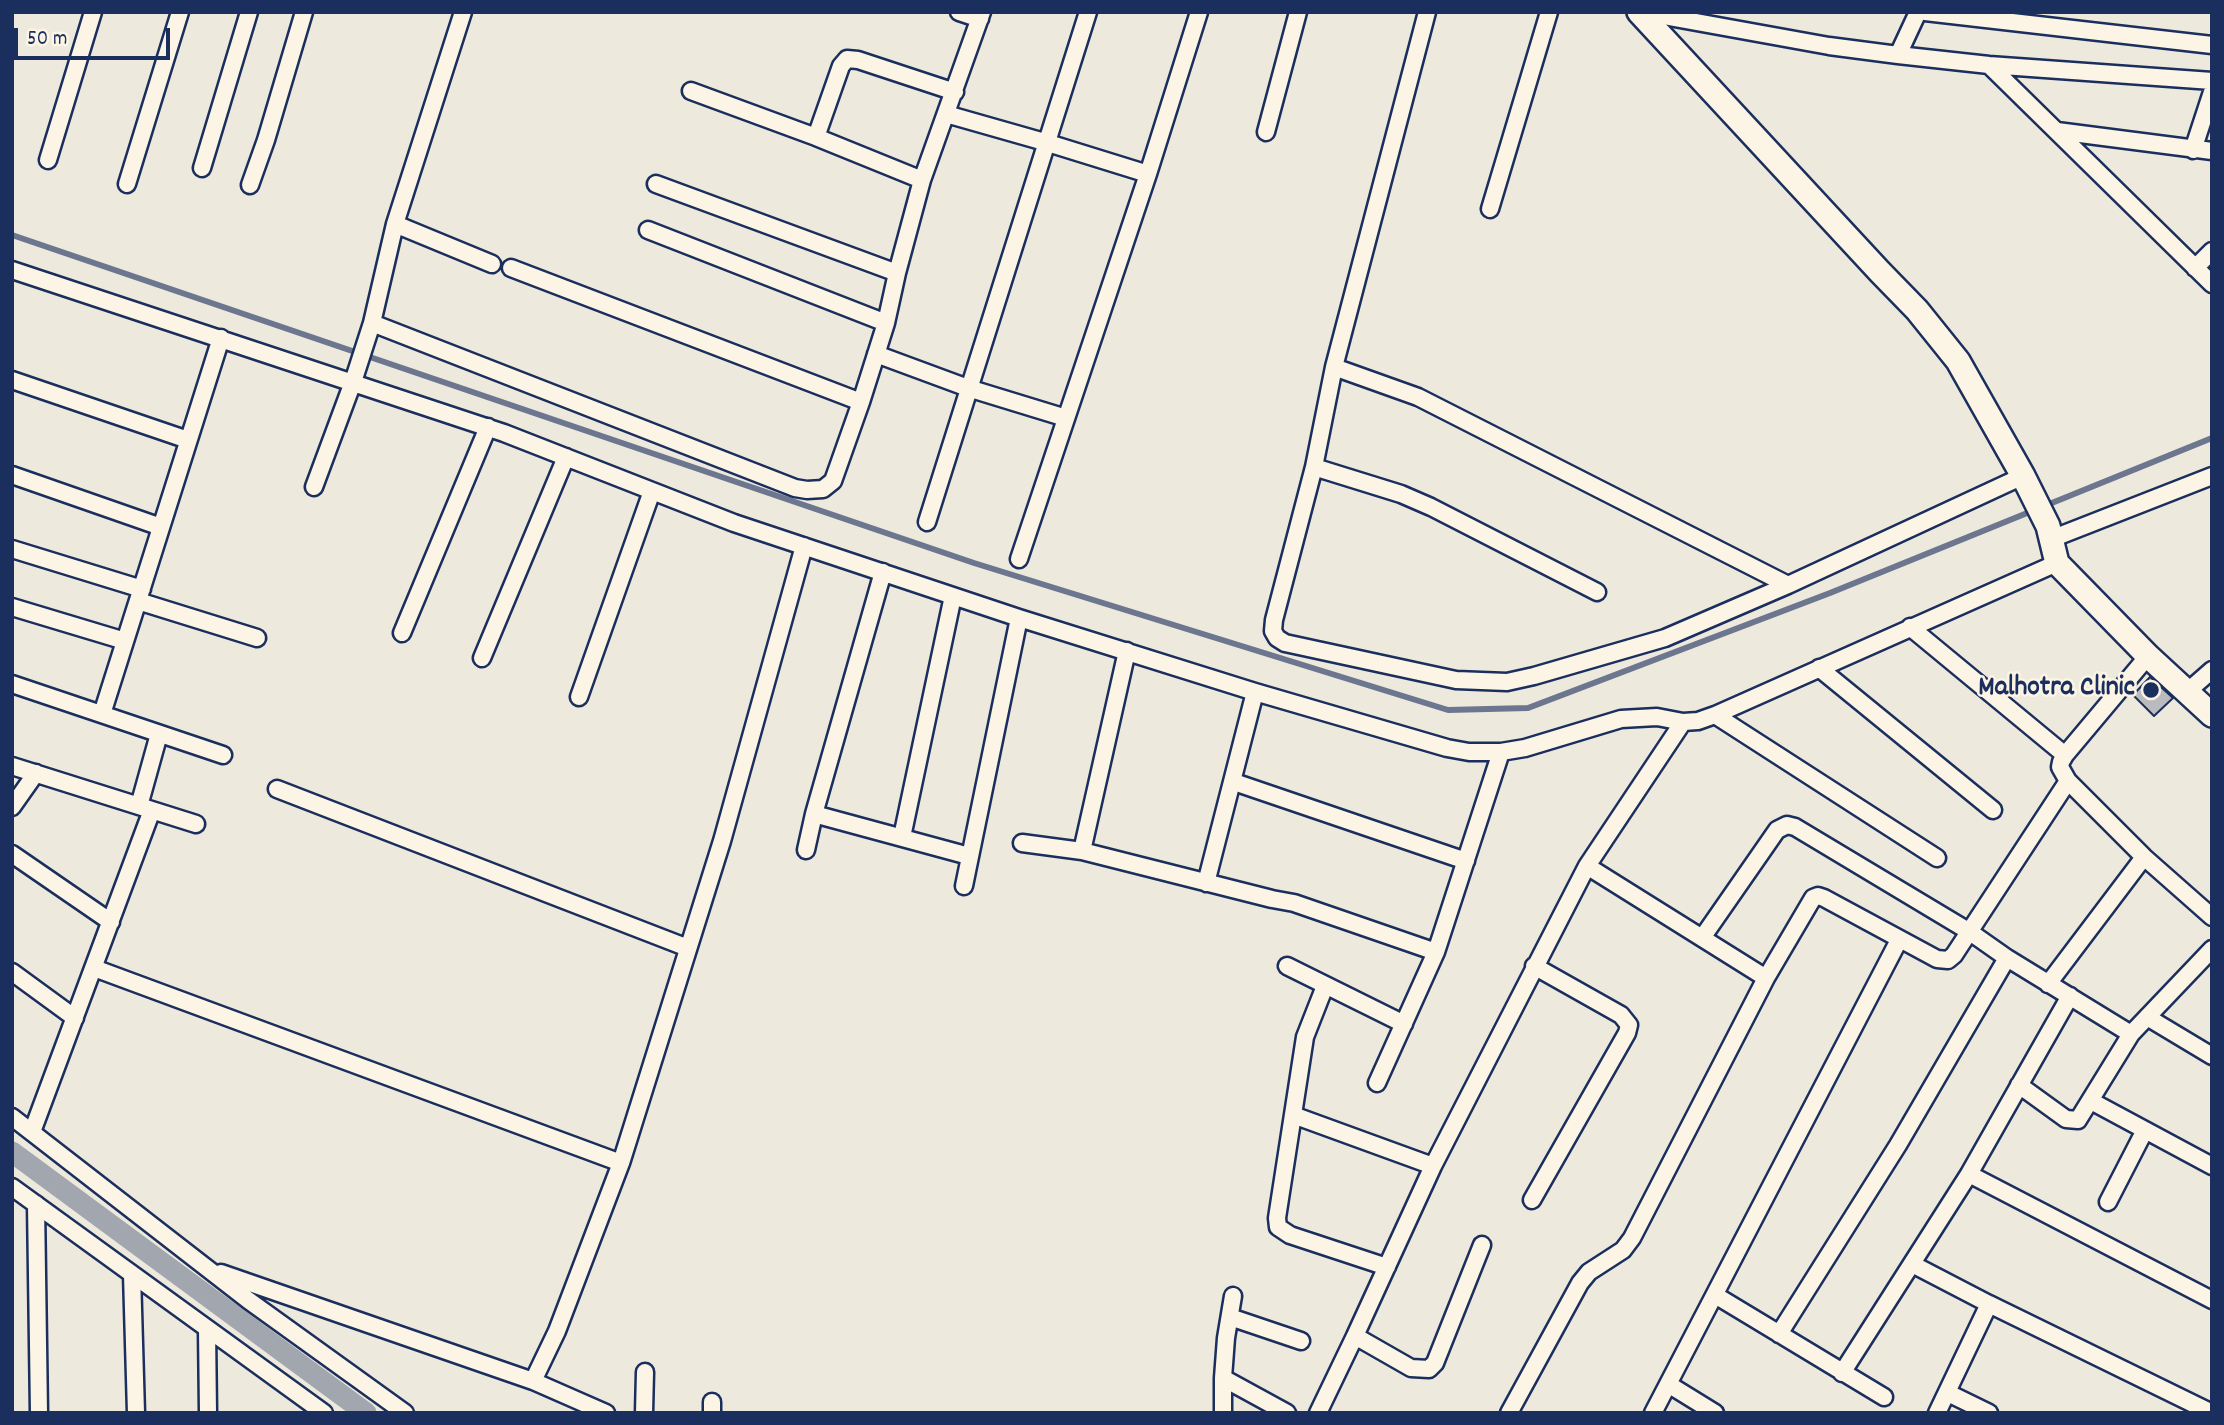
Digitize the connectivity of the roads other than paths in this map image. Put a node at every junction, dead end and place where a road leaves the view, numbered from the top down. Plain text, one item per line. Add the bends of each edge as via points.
1 (93, 12) edge
2 (180, 12) edge
3 (249, 12) edge
4 (304, 12) edge
5 (463, 12) edge
6 (959, 12) edge
7 (1088, 12) edge
8 (1199, 12) edge
9 (1298, 12) edge
10 (1427, 12) edge
11 (1549, 12) edge
12 (1640, 12) edge
13 (1918, 12) edge
14 (1925, 12) edge
15 (981, 16) edge
16 (2212, 45) edge
17 (1898, 55) junction
18 (1989, 65) junction
19 (2212, 81) edge
20 (691, 91) dead end
21 (955, 92) junction
22 (2212, 92) edge
23 (946, 114) junction
24 (2057, 131) junction
25 (1266, 132) dead end
26 (816, 137) junction
27 (1048, 143) junction
28 (2193, 150) junction
29 (2212, 151) edge
30 (48, 160) dead end
31 (202, 168) dead end
32 (1148, 174) junction
33 (922, 180) junction
34 (127, 184) dead end
35 (656, 184) dead end
36 (250, 185) dead end
37 (1490, 209) dead end
38 (395, 225) junction
39 (648, 230) dead end
40 (2212, 251) edge
41 (492, 264) dead end
42 (511, 268) dead end
43 (2195, 268) junction
44 (12, 270) edge
45 (897, 273) junction
46 (2212, 284) edge
47 (372, 323) junction
48 (886, 323) junction
49 (220, 338) junction
50 (876, 355) junction
51 (1334, 367) junction
52 (12, 380) edge
53 (353, 383) junction
54 (968, 388) junction
55 (861, 402) junction
56 (1066, 418) junction
57 (488, 428) junction
58 (188, 440) junction
59 (566, 457) junction
60 (1314, 467) junction
61 (12, 475) edge
62 (2212, 475) edge
63 (2028, 485) junction
64 (314, 486) dead end
65 (652, 491) junction
66 (927, 522) dead end
67 (162, 527) junction
68 (2050, 533) junction
69 (804, 546) junction
70 (12, 549) edge
71 (1019, 559) dead end
72 (2057, 563) junction
73 (883, 572) junction
74 (1788, 585) junction
75 (1597, 592) dead end
76 (140, 595) junction
77 (953, 596) junction
78 (12, 607) edge
79 (1019, 618) junction
80 (1910, 627) junction
81 (402, 632) dead end
82 (257, 638) dead end
83 (125, 641) junction
84 (1127, 651) junction
85 (2148, 656) junction
86 (482, 658) dead end
87 (1819, 668) junction
88 (2212, 670) edge
89 (12, 684) edge
90 (2188, 691) junction
91 (1255, 692) junction
92 (579, 697) dead end
93 (102, 715) junction
94 (2212, 715) edge
95 (1715, 716) junction
96 (1683, 722) junction
97 (159, 734) junction
98 (1502, 752) junction
99 (223, 755) dead end
100 (2065, 755) junction
101 (12, 766) edge
102 (36, 773) junction
103 (2068, 780) junction
104 (1234, 782) junction
105 (277, 789) dead end
106 (12, 807) edge
107 (146, 808) junction
108 (1993, 810) dead end
109 (814, 814) junction
110 (196, 824) dead end
111 (902, 837) junction
112 (1022, 843) dead end
113 (806, 850) dead end
114 (1082, 851) junction
115 (12, 854) edge
116 (969, 856) junction
117 (2144, 857) junction
118 (1937, 858) dead end
119 (1466, 861) junction
120 (1587, 866) junction
121 (1206, 883) junction
122 (964, 886) dead end
123 (2212, 917) edge
124 (111, 922) junction
125 (1970, 932) junction
126 (1702, 938) junction
127 (1899, 940) junction
128 (688, 948) junction
129 (2212, 949) edge
130 (1436, 952) junction
131 (2007, 958) junction
132 (1287, 966) dead end
133 (1534, 966) junction
134 (93, 968) junction
135 (12, 972) edge
136 (1766, 978) junction
137 (2048, 984) junction
138 (1325, 986) junction
139 (2070, 996) junction
140 (2147, 1017) junction
141 (75, 1018) junction
142 (1404, 1024) junction
143 (2131, 1034) junction
144 (2212, 1056) edge
145 (1377, 1083) dead end
146 (2019, 1085) junction
147 (2091, 1101) junction
148 (1293, 1115) junction
149 (12, 1117) edge
150 (2145, 1130) junction
151 (32, 1132) junction
152 (621, 1163) junction
153 (1433, 1166) junction
154 (2212, 1166) edge
155 (1969, 1174) junction
156 (12, 1187) edge
157 (1532, 1200) dead end
158 (2108, 1202) dead end
159 (36, 1204) junction
160 (1482, 1245) dead end
161 (1912, 1264) junction
162 (1387, 1267) junction
163 (209, 1269) junction
164 (132, 1274) junction
165 (1715, 1295) junction
166 (1233, 1296) dead end
167 (2212, 1300) edge
168 (1989, 1304) junction
169 (1230, 1317) junction
170 (207, 1329) junction
171 (1779, 1334) junction
172 (1355, 1336) junction
173 (1301, 1341) dead end
174 (645, 1372) dead end
175 (1842, 1373) junction
176 (1223, 1378) junction
177 (533, 1381) junction
178 (1668, 1384) junction
179 (1948, 1393) junction
180 (1884, 1397) dead end
181 (39, 1413) edge
182 (136, 1413) edge
183 (208, 1413) edge
184 (324, 1413) edge
185 (405, 1413) edge
186 (606, 1413) edge
187 (644, 1413) edge
188 (1223, 1413) edge
189 (1287, 1413) edge
190 (1318, 1413) edge
191 (1509, 1413) edge
192 (1653, 1413) edge
193 (1715, 1413) edge
194 (1937, 1413) edge
195 (1989, 1413) edge
196 (2212, 1413) edge

1 - 30 street
2 - 34 street
3 - 31 street
4 - 36 street
5 - 38 street
6 - 15 street
7 - 27 street
8 - 32 street
9 - 25 street
10 - 51 street
11 - 37 street
12 - 17 street
12 - 63 street via 1917,310 1958,361
13 - 17 street
14 - 16 street
15 - 21 street
17 - 18 street
18 - 19 street
18 - 24 street
20 - 26 street
21 - 23 street
21 - 26 street via 847,59
22 - 28 street
23 - 27 street
23 - 33 street
24 - 28 street
24 - 43 street
26 - 33 street
27 - 32 street
27 - 54 street
28 - 29 street
32 - 56 street
33 - 45 street
35 - 45 street
38 - 41 street
38 - 47 street
39 - 48 street
40 - 43 street
42 - 55 street
43 - 46 street
44 - 49 street
45 - 48 street
47 - 53 street
47 - 55 street via 807,490 823,489 833,481
48 - 50 street
49 - 53 street
49 - 58 street
50 - 54 street
50 - 55 street
51 - 60 street
51 - 74 street via 1418,397
52 - 58 street
53 - 57 street
53 - 64 street
54 - 56 street
54 - 66 street
56 - 71 street
57 - 59 street
57 - 81 street
58 - 67 street
59 - 65 street
59 - 86 street
60 - 74 street via 1273,620 1273,631 1285,643 1456,680 1507,682 1665,638
60 - 75 street via 1432,507
61 - 67 street
62 - 68 street
63 - 68 street
63 - 74 street
65 - 69 street
65 - 92 street
67 - 76 street
68 - 72 street
69 - 73 street
69 - 128 street
70 - 76 street
72 - 80 street
72 - 85 street
73 - 77 street
73 - 109 street
76 - 82 street
76 - 83 street
77 - 79 street
77 - 111 street
78 - 83 street
79 - 84 street
79 - 116 street
80 - 87 street
80 - 100 street
83 - 93 street
84 - 91 street
84 - 114 street
85 - 90 street
85 - 100 street
87 - 95 street
87 - 108 street
88 - 90 street
89 - 93 street
90 - 94 street
91 - 98 street via 1447,748
91 - 104 street
93 - 97 street
95 - 96 street
95 - 118 street
96 - 98 street via 1657,716 1621,719
96 - 120 street
97 - 99 street
97 - 107 street
98 - 119 street
100 - 103 street via 2060,767
101 - 102 street
102 - 106 street
102 - 107 street
103 - 117 street
103 - 125 street
104 - 119 street
104 - 121 street
105 - 128 street
107 - 110 street
107 - 124 street
109 - 111 street
109 - 113 street
111 - 116 street
112 - 114 street
114 - 121 street
115 - 124 street
116 - 122 street
117 - 123 street
117 - 137 street
119 - 130 street
120 - 126 street
120 - 133 street
121 - 130 street via 1294,903
124 - 134 street
125 - 126 street via 1787,825 1777,830
125 - 127 street via 1954,956 1942,961
125 - 131 street
126 - 136 street
127 - 136 street via 1818,896
127 - 165 street
128 - 152 street
129 - 140 street
130 - 142 street
131 - 137 street
131 - 171 street via 1898,1145
132 - 138 street
133 - 153 street
133 - 157 street via 1621,1015 1629,1025
134 - 141 street
134 - 152 street
135 - 141 street
136 - 191 street via 1632,1238 1580,1283
137 - 139 street
138 - 142 street
138 - 148 street via 1305,1037
139 - 143 street
139 - 146 street
140 - 143 street
140 - 144 street
141 - 151 street
142 - 145 street
143 - 147 street
146 - 147 street via 2072,1121 2083,1115
146 - 155 street
147 - 150 street
148 - 153 street
148 - 162 street via 1278,1227
149 - 151 street
150 - 154 street
150 - 158 street
151 - 163 street
152 - 177 street via 557,1331
153 - 162 street
155 - 161 street
155 - 167 street
156 - 159 street
159 - 164 street
159 - 181 street
160 - 172 street via 1429,1369 1411,1368
161 - 168 street
161 - 175 street
162 - 172 street
163 - 177 street
163 - 185 street
164 - 170 street
164 - 182 street
165 - 171 street
165 - 178 street
166 - 169 street
168 - 179 street
168 - 196 street
169 - 173 street
169 - 176 street
170 - 183 street
170 - 184 street
171 - 175 street
172 - 190 street
174 - 187 street
175 - 180 street
176 - 188 street
176 - 189 street
177 - 186 street
178 - 192 street
178 - 193 street
179 - 194 street
179 - 195 street

